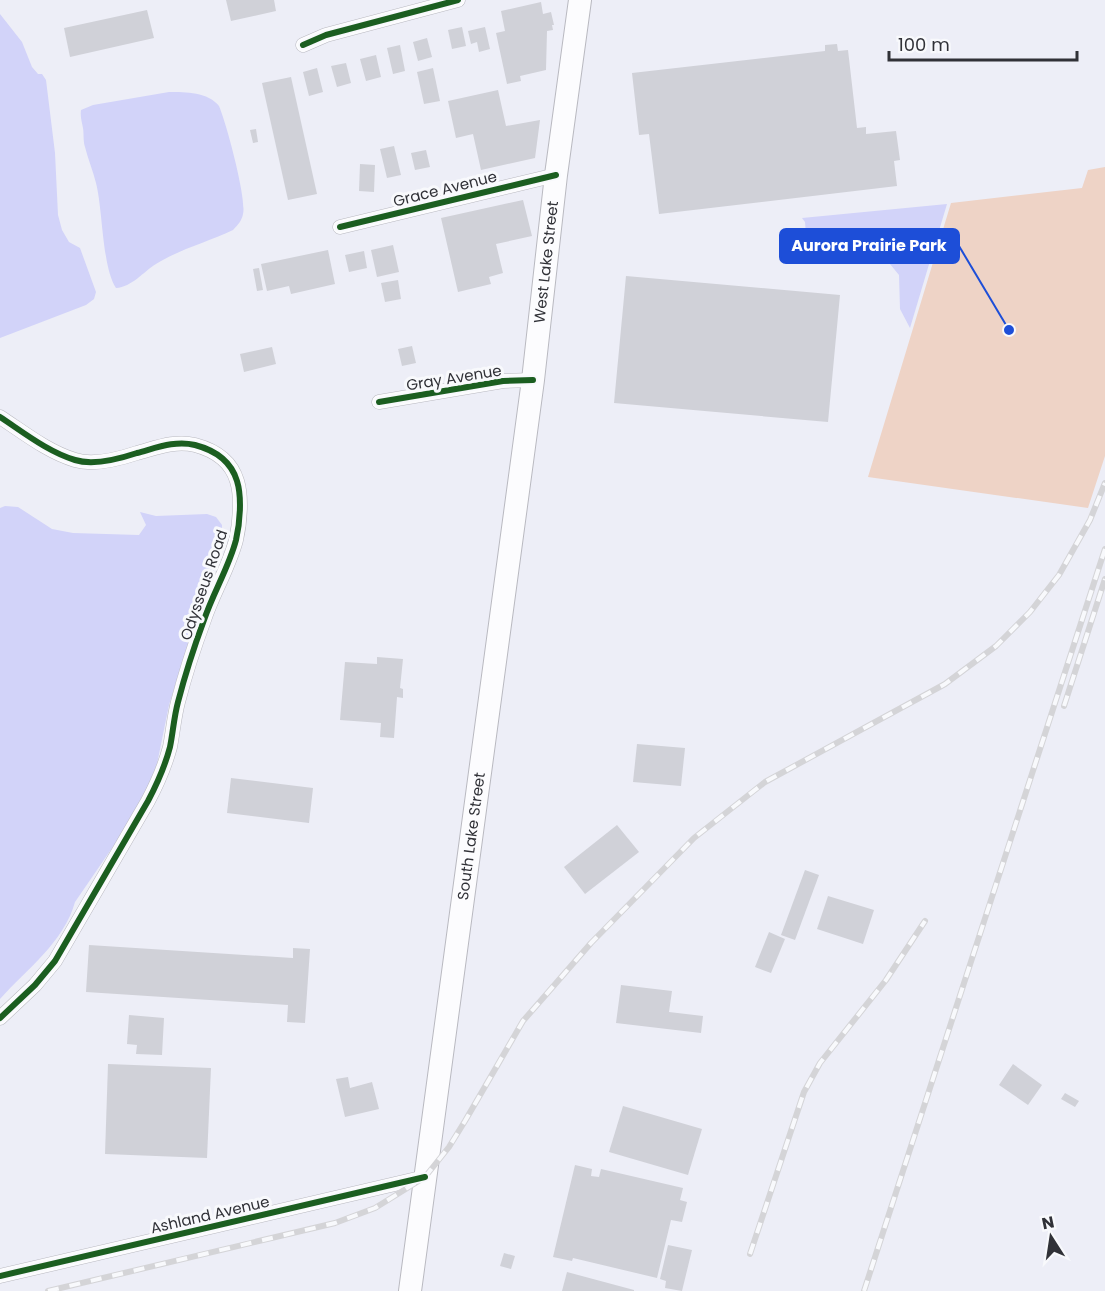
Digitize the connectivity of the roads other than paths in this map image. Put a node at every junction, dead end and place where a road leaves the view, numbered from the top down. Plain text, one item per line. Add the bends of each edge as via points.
1 (458, 0) edge
2 (580, 0) edge
3 (303, 45) dead end
4 (556, 176) junction
5 (340, 227) dead end
6 (533, 380) junction
7 (380, 402) dead end
8 (0, 417) edge
9 (0, 1018) edge
10 (426, 1178) junction
11 (0, 1276) edge
12 (410, 1291) edge

1 - 3 street via 326,35
2 - 4 main road, West Lake Street
4 - 5 street, Grace Avenue
4 - 6 main road, West Lake Street
6 - 7 street, Gray Avenue via 503,381
6 - 10 main road, South Lake Street
8 - 9 street, Odysseus Road via 77,461 120,458 167,445 192,444 208,449 231,468 239,495 236,540 204,619 161,775 55,961
10 - 11 street, Ashland Avenue
10 - 12 main road, South Lake Street

